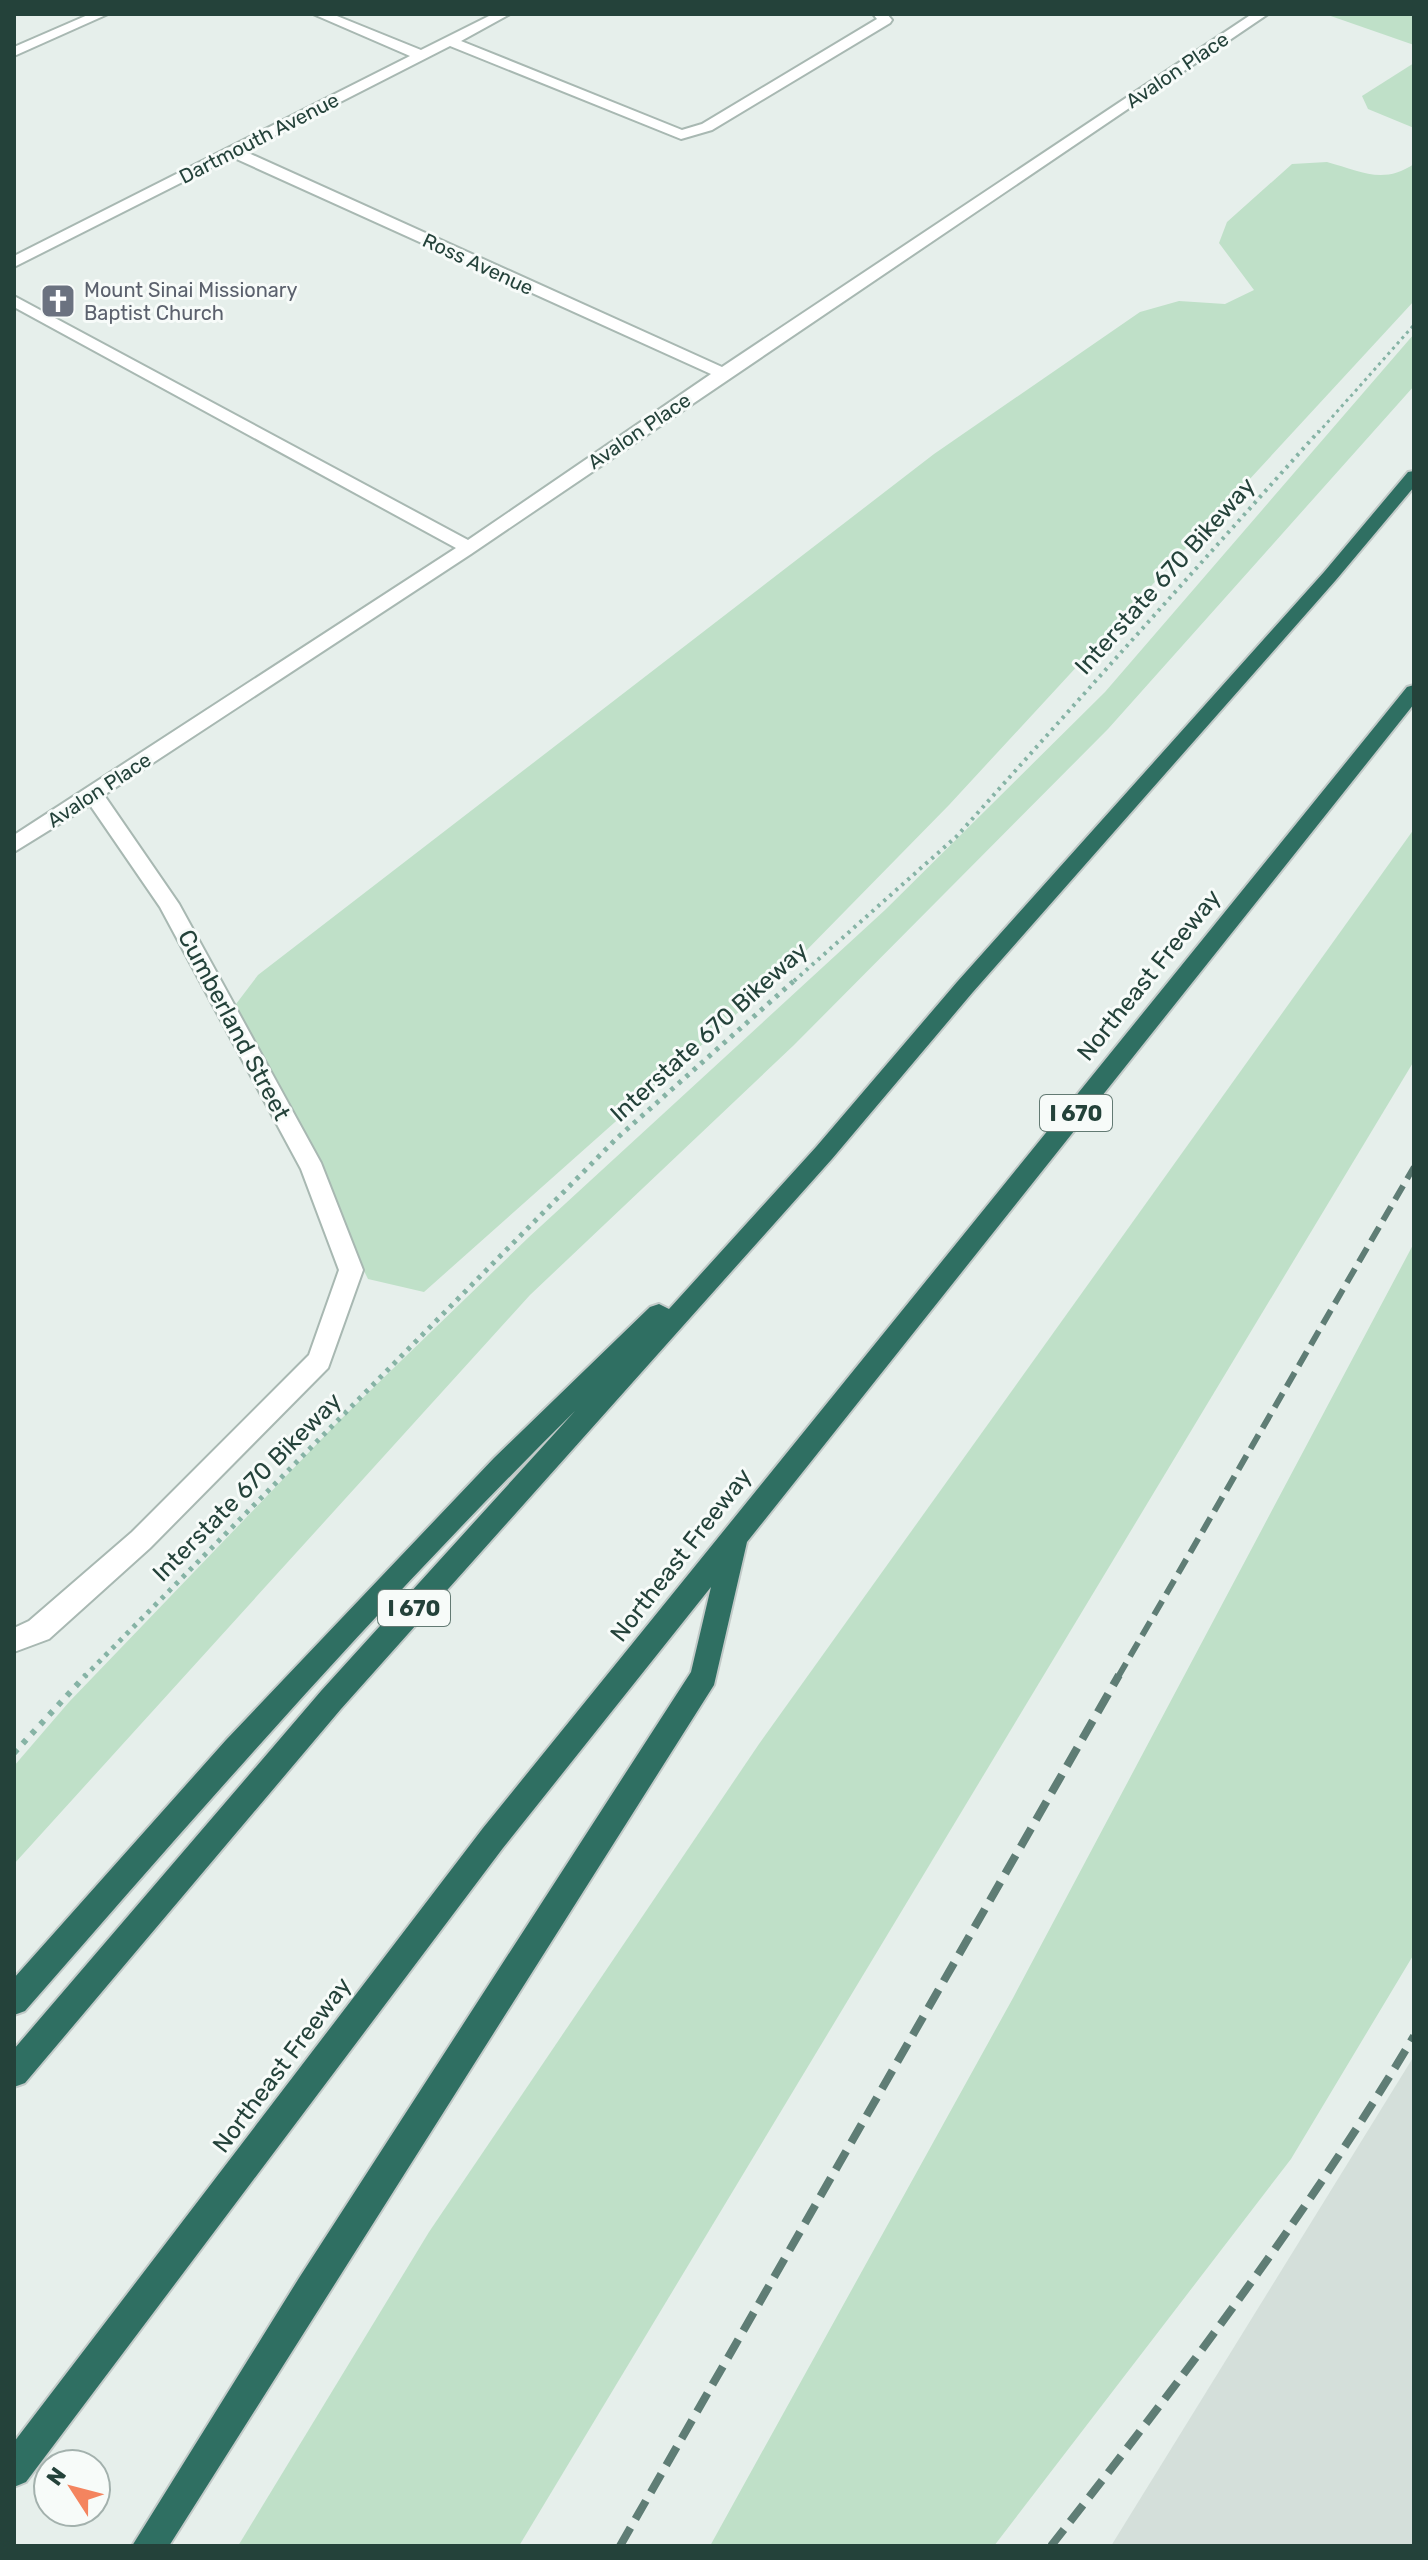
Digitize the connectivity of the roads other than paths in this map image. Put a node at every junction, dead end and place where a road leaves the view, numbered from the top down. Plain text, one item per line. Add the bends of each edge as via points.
1 (101, 14) edge
2 (320, 14) edge
3 (503, 14) edge
4 (880, 14) edge
5 (1261, 14) edge
6 (450, 41) junction
7 (14, 52) edge
8 (420, 55) junction
9 (233, 152) junction
10 (14, 262) edge
11 (14, 301) edge
12 (724, 374) junction
13 (1414, 476) edge
14 (468, 547) junction
15 (1414, 691) edge
16 (93, 794) junction
17 (14, 845) edge
18 (824, 1153) junction
19 (736, 1533) junction
20 (14, 1640) edge
21 (14, 2000) edge
22 (14, 2072) edge
23 (14, 2470) edge
24 (149, 2546) edge

1 - 7 street
2 - 8 street
3 - 6 street, Dartmouth Avenue
4 - 6 street via 885,20 707,127 681,135
5 - 12 street, Avalon Place
6 - 8 street, Dartmouth Avenue
8 - 9 street, Dartmouth Avenue
9 - 10 street, Dartmouth Avenue
9 - 12 street, Ross Avenue
11 - 14 street
12 - 14 street, Avalon Place
13 - 18 highway, I 670
14 - 16 street, Avalon Place
15 - 19 highway, Northeast Freeway / I 670
16 - 17 street, Avalon Place
16 - 20 street, Cumberland Street via 169,904 313,1169 351,1270 319,1361 141,1540 39,1630
18 - 21 highway via 503,1466 236,1749
18 - 22 highway, I 670 via 331,1700
19 - 23 highway, Northeast Freeway / I 670 via 493,1838
19 - 24 highway via 704,1676

